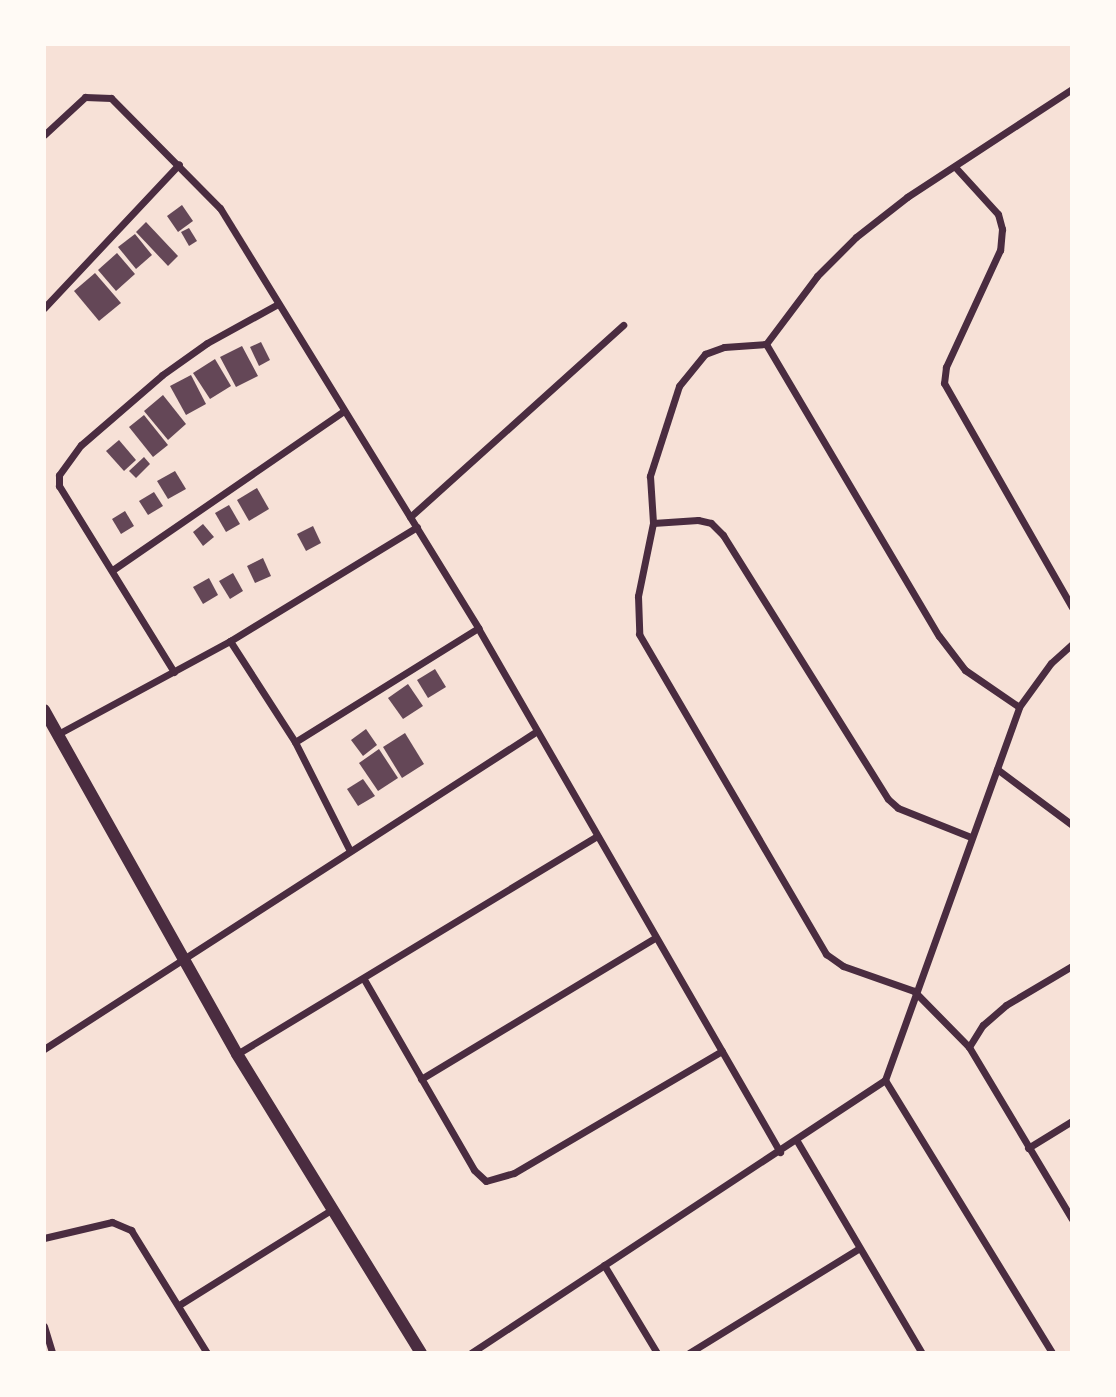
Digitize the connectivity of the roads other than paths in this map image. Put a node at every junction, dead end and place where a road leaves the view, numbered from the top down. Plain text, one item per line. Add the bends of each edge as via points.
1 (1072, 89) edge
2 (44, 135) edge
3 (180, 164) junction
4 (956, 169) junction
5 (278, 304) junction
6 (44, 308) edge
7 (622, 325) dead end
8 (766, 344) junction
9 (344, 411) junction
10 (410, 517) junction
11 (653, 523) junction
12 (417, 527) junction
13 (114, 569) junction
14 (1072, 607) edge
15 (478, 628) junction
16 (230, 641) junction
17 (1072, 644) edge
18 (174, 672) junction
19 (1019, 708) junction
20 (44, 710) edge
21 (534, 733) junction
22 (58, 734) junction
23 (295, 743) junction
24 (997, 769) junction
25 (1072, 825) edge
26 (597, 836) junction
27 (971, 837) junction
28 (350, 851) junction
29 (655, 937) junction
30 (187, 960) junction
31 (1072, 966) edge
32 (365, 981) junction
33 (914, 991) junction
34 (969, 1047) junction
35 (44, 1049) edge
36 (722, 1051) junction
37 (237, 1054) junction
38 (421, 1079) junction
39 (885, 1080) junction
40 (1072, 1121) edge
41 (797, 1141) junction
42 (1028, 1148) junction
43 (780, 1152) junction
44 (331, 1210) junction
45 (1072, 1219) edge
46 (44, 1238) edge
47 (858, 1249) junction
48 (604, 1265) junction
49 (179, 1305) junction
50 (44, 1326) edge
51 (919, 1352) edge
52 (52, 1353) edge
53 (207, 1353) edge
54 (421, 1353) edge
55 (471, 1353) edge
56 (657, 1353) edge
57 (689, 1353) edge
58 (1052, 1353) edge

1 - 4 street
2 - 3 street via 85,97 111,98
3 - 5 street via 225,214
3 - 6 street
4 - 8 street via 907,197 856,237 817,276
4 - 14 street via 998,215 1002,229 1000,250 946,368 944,383
5 - 9 street
5 - 13 street via 180,362 61,467 60,486
7 - 10 street
8 - 11 street via 705,354 679,386 650,476
8 - 19 street via 939,636 965,670
9 - 10 street
9 - 13 street
10 - 12 street
11 - 27 street via 711,523 723,535 888,799 898,808
11 - 33 street via 638,596 639,634 826,954 843,966
12 - 15 street
12 - 16 street
13 - 18 street
15 - 21 street
15 - 23 street
16 - 18 street
16 - 23 street
17 - 19 street via 1051,663
18 - 22 street
19 - 24 street
20 - 22 street
21 - 26 street
21 - 28 street
22 - 30 street
23 - 28 street
24 - 25 street
24 - 27 street
26 - 29 street
26 - 32 street
27 - 33 street
28 - 30 street
29 - 36 street
29 - 38 street
30 - 35 street
30 - 37 street
31 - 34 street via 1006,1005 983,1025
32 - 37 street
32 - 38 street
33 - 34 street
33 - 39 street
34 - 42 street
36 - 38 street via 496,1181 486,1181 474,1170
36 - 43 street
37 - 44 street
39 - 41 street
39 - 58 street
40 - 42 street
41 - 43 street
41 - 47 street
42 - 45 street
43 - 48 street
44 - 49 street
44 - 54 street
46 - 49 street via 120,1223 138,1240
47 - 51 street
47 - 57 street
48 - 55 street
48 - 56 street
49 - 53 street
50 - 52 street

